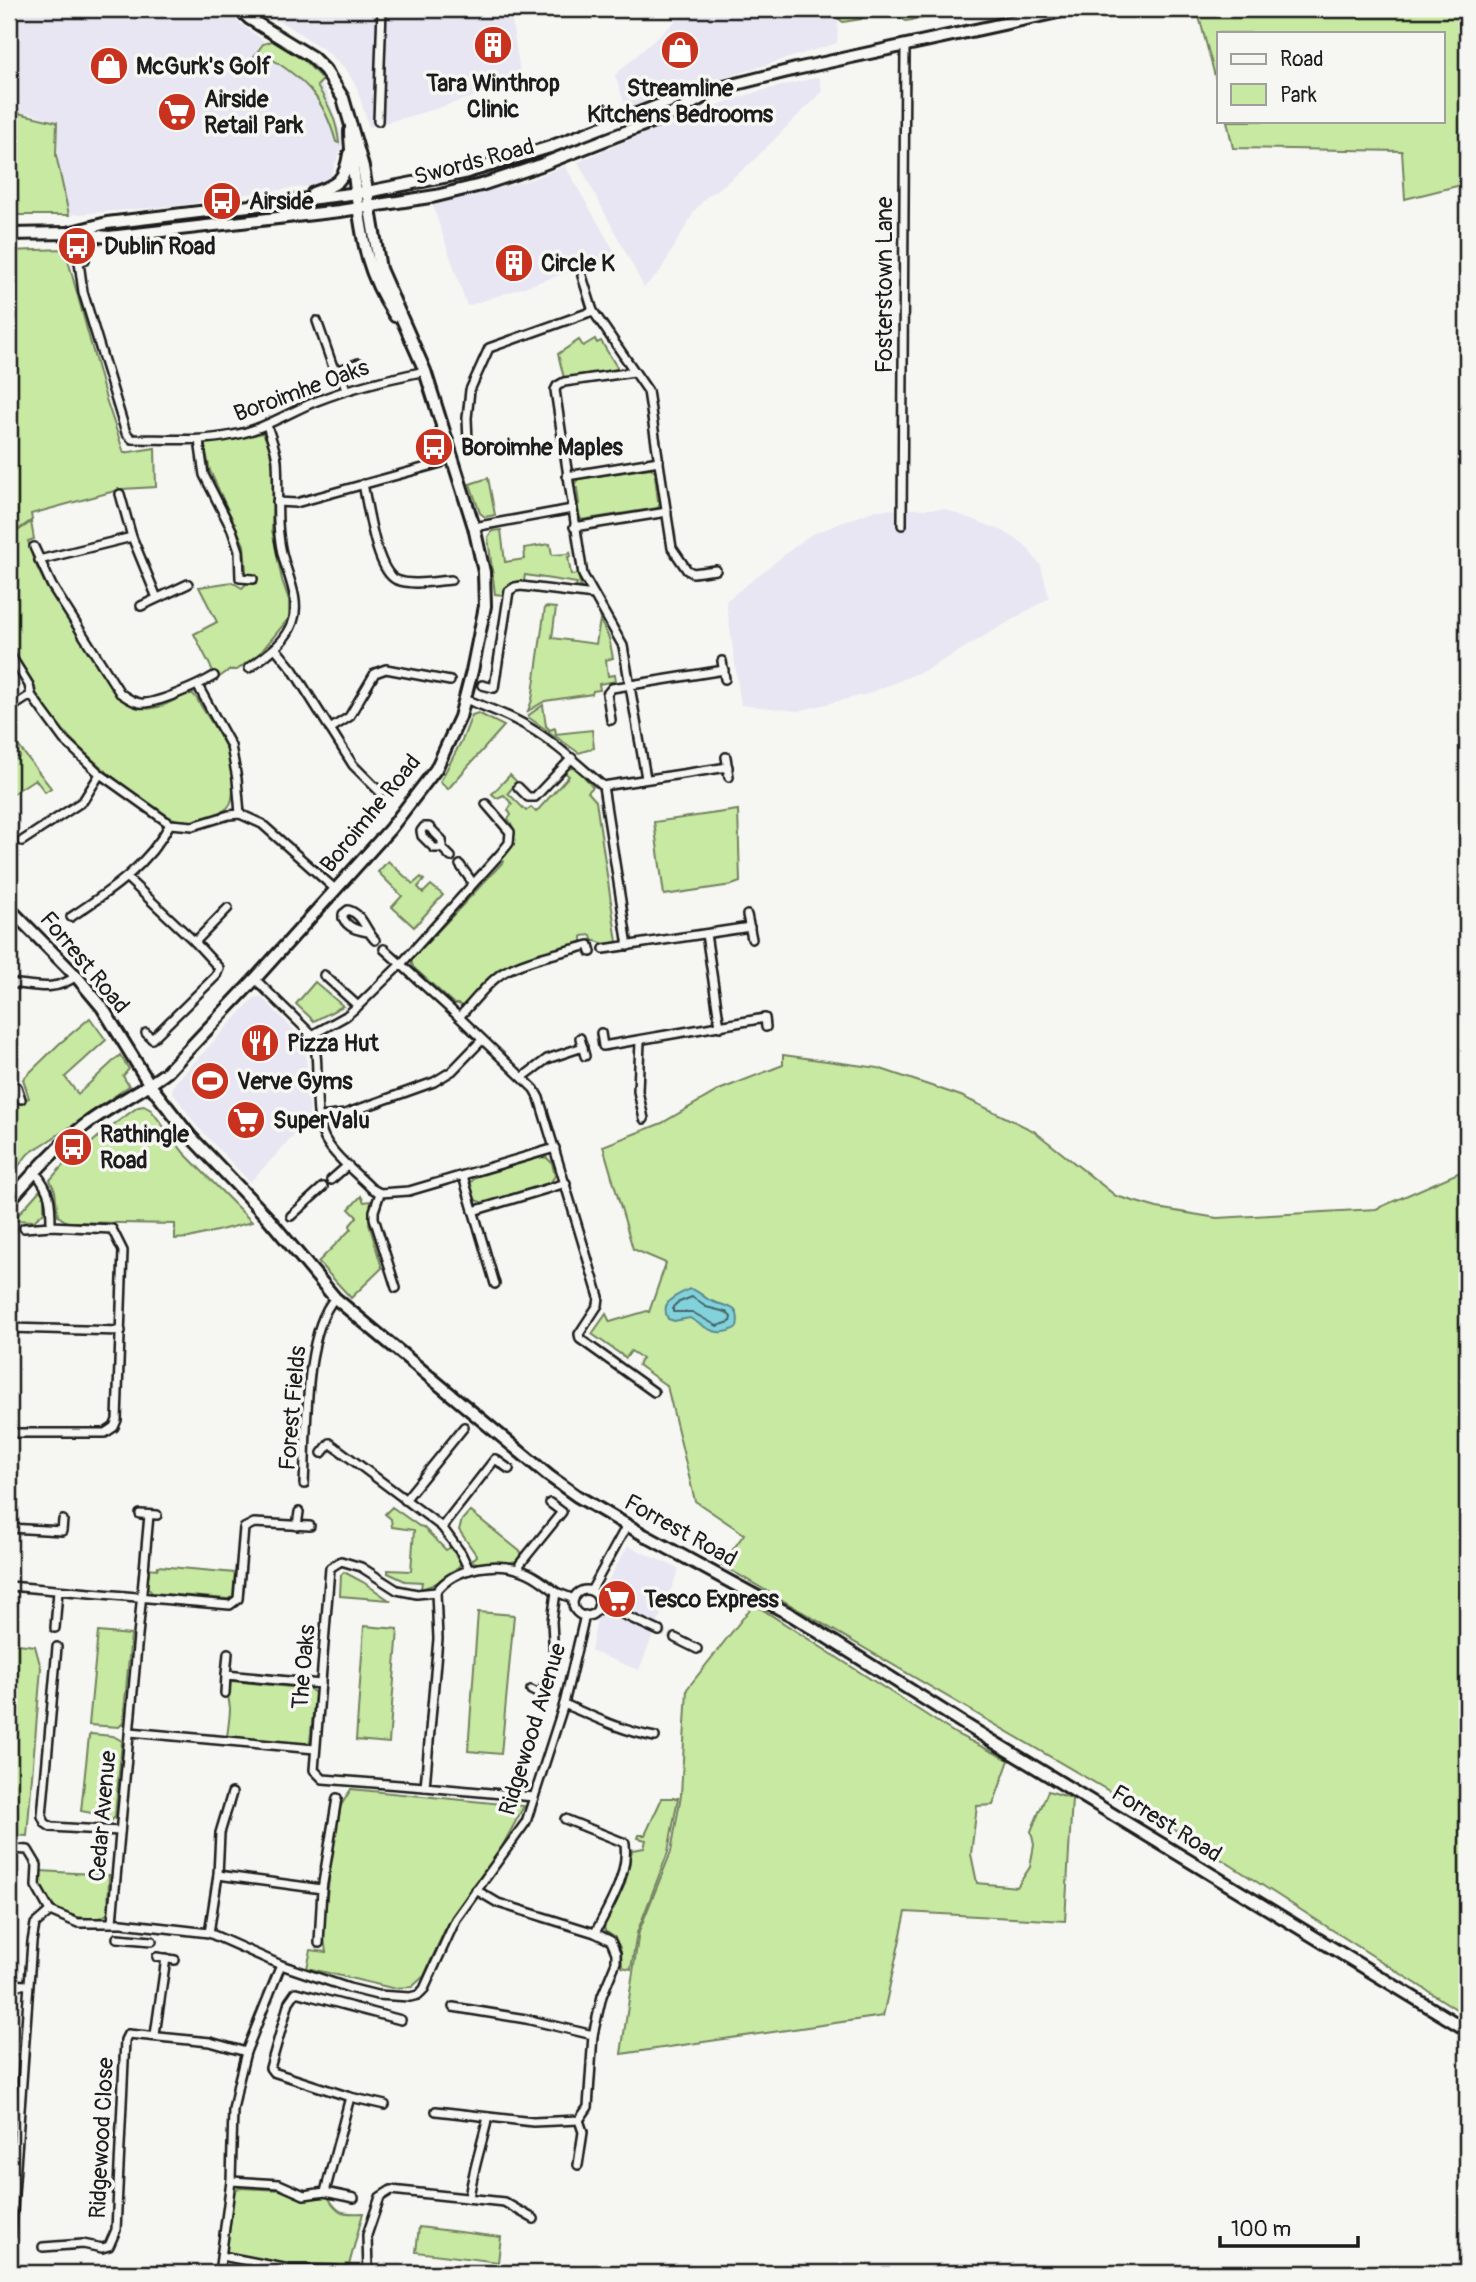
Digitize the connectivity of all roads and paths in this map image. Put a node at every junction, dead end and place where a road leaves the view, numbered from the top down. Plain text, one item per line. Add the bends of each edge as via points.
1 (239, 9) edge
2 (382, 9) edge
3 (1072, 9) edge
4 (905, 45) junction
5 (713, 91) junction
6 (350, 117) junction
7 (378, 121) dead end
8 (350, 143) junction
9 (362, 192) junction
10 (298, 199) junction
11 (364, 208) junction
12 (68, 233) junction
13 (9, 234) edge
14 (85, 260) dead end
15 (582, 276) dead end
16 (593, 311) junction
17 (317, 321) dead end
18 (359, 363) dead end
19 (340, 370) junction
20 (425, 371) junction
21 (634, 372) junction
22 (346, 390) junction
23 (267, 425) junction
24 (199, 440) junction
25 (468, 442) dead end
26 (659, 461) junction
27 (441, 463) dead end
28 (567, 476) junction
29 (363, 484) junction
30 (120, 494) dead end
31 (278, 502) junction
32 (572, 509) junction
33 (667, 512) junction
34 (902, 525) dead end
35 (474, 527) junction
36 (574, 527) junction
37 (132, 537) junction
38 (34, 547) dead end
39 (39, 561) junction
40 (716, 570) dead end
41 (253, 579) dead end
42 (452, 580) dead end
43 (188, 584) dead end
44 (594, 595) junction
45 (157, 598) junction
46 (141, 606) dead end
47 (276, 649) junction
48 (9, 653) edge
49 (722, 661) dead end
50 (249, 668) dead end
51 (724, 670) junction
52 (214, 676) dead end
53 (725, 679) dead end
54 (450, 681) dead end
55 (482, 685) dead end
56 (631, 685) junction
57 (198, 686) junction
58 (31, 695) junction
59 (465, 699) junction
60 (9, 709) edge
61 (611, 720) dead end
62 (330, 729) junction
63 (726, 757) dead end
64 (572, 758) junction
65 (728, 767) junction
66 (100, 774) junction
67 (729, 776) dead end
68 (646, 778) junction
69 (603, 786) junction
70 (518, 787) dead end
71 (380, 792) dead end
72 (486, 804) dead end
73 (240, 814) junction
74 (170, 824) junction
75 (22, 841) dead end
76 (442, 848) dead end
77 (451, 857) dead end
78 (460, 865) dead end
79 (127, 878) junction
80 (473, 883) junction
81 (335, 890) junction
82 (9, 908) edge
83 (228, 908) dead end
84 (747, 915) dead end
85 (71, 917) dead end
86 (750, 928) junction
87 (368, 932) dead end
88 (706, 934) junction
89 (752, 939) dead end
90 (375, 940) dead end
91 (195, 942) junction
92 (589, 945) dead end
93 (628, 946) junction
94 (384, 949) dead end
95 (604, 949) dead end
96 (401, 964) junction
97 (324, 975) dead end
98 (76, 976) junction
99 (255, 979) junction
100 (9, 983) edge
101 (358, 1006) junction
102 (459, 1017) junction
103 (720, 1027) junction
104 (766, 1027) dead end
105 (146, 1033) dead end
106 (601, 1033) dead end
107 (312, 1035) junction
108 (580, 1038) dead end
109 (482, 1040) junction
110 (640, 1041) junction
111 (583, 1047) junction
112 (585, 1056) dead end
113 (523, 1077) junction
114 (150, 1085) junction
115 (9, 1089) edge
116 (21, 1099) dead end
117 (320, 1117) junction
118 (644, 1119) dead end
119 (555, 1148) junction
120 (348, 1165) junction
121 (34, 1172) junction
122 (463, 1176) junction
123 (331, 1180) dead end
124 (566, 1183) junction
125 (323, 1187) dead end
126 (380, 1193) junction
127 (9, 1201) edge
128 (473, 1212) junction
129 (291, 1216) dead end
130 (51, 1226) junction
131 (24, 1228) dead end
132 (391, 1272) junction
133 (382, 1275) dead end
134 (495, 1284) dead end
135 (396, 1288) dead end
136 (335, 1298) junction
137 (9, 1328) edge
138 (121, 1331) junction
139 (654, 1392) dead end
140 (464, 1427) dead end
141 (9, 1433) edge
142 (322, 1453) dead end
143 (509, 1469) dead end
144 (304, 1484) dead end
145 (12, 1494) dead end
146 (405, 1500) junction
147 (550, 1503) dead end
148 (299, 1512) dead end
149 (140, 1514) dead end
150 (63, 1520) dead end
151 (626, 1525) junction
152 (297, 1526) junction
153 (310, 1526) dead end
154 (442, 1527) junction
155 (469, 1570) junction
156 (519, 1570) junction
157 (9, 1587) edge
158 (58, 1591) junction
159 (591, 1591) junction
160 (436, 1592) junction
161 (555, 1592) junction
162 (142, 1598) junction
163 (574, 1599) junction
164 (598, 1607) junction
165 (585, 1615) junction
166 (55, 1628) dead end
167 (659, 1631) tunnel mouth
168 (676, 1638) tunnel mouth
169 (57, 1647) dead end
170 (697, 1649) dead end
171 (228, 1653) dead end
172 (226, 1675) junction
173 (321, 1684) junction
174 (531, 1690) dead end
175 (225, 1693) dead end
176 (564, 1704) junction
177 (130, 1732) junction
178 (655, 1737) dead end
179 (315, 1749) junction
180 (425, 1787) junction
181 (232, 1793) dead end
182 (534, 1797) junction
183 (337, 1798) dead end
184 (565, 1819) dead end
185 (120, 1830) junction
186 (9, 1849) edge
187 (218, 1875) junction
188 (323, 1889) junction
189 (476, 1890) junction
190 (50, 1911) junction
191 (112, 1922) junction
192 (135, 1924) junction
193 (209, 1933) junction
194 (595, 1933) junction
195 (117, 1938) dead end
196 (134, 1939) junction
197 (152, 1941) dead end
198 (319, 1943) dead end
199 (175, 1960) dead end
200 (281, 1965) junction
201 (9, 1984) edge
202 (27, 1984) junction
203 (453, 2007) dead end
204 (401, 2020) dead end
205 (1467, 2030) edge
206 (155, 2035) junction
207 (593, 2035) junction
208 (246, 2052) junction
209 (350, 2096) junction
210 (385, 2105) dead end
211 (436, 2111) dead end
212 (488, 2117) junction
213 (579, 2120) junction
214 (12, 2156) edge
215 (579, 2165) dead end
216 (231, 2181) junction
217 (325, 2192) junction
218 (354, 2198) dead end
219 (469, 2198) junction
220 (534, 2219) dead end
221 (9, 2241) edge
222 (43, 2247) dead end
223 (222, 2256) junction
224 (335, 2270) dead end
225 (10, 2273) edge
226 (219, 2273) edge
227 (368, 2273) edge

1 - 6 street via 319,63 340,90
2 - 7 street
3 - 4 street, Swords Road
4 - 5 street, Swords Road
4 - 34 street, Fosterstown Lane
5 - 9 street, Swords Road via 676,99 484,168
5 - 11 street, Swords Road via 679,111 506,178
6 - 8 street
6 - 9 street via 358,143
8 - 9 street
8 - 10 street via 341,179
9 - 10 street
9 - 11 street, Boroimhe Road
10 - 12 street via 107,223
11 - 12 street via 108,237
11 - 20 street, Boroimhe Road via 365,250 373,278
12 - 13 street
14 - 24 street, Boroimhe Oaks via 79,262 83,292 126,433 132,439
15 - 16 street
16 - 21 street
16 - 25 street via 489,348 470,390
17 - 19 street via 333,367
18 - 19 street
19 - 22 street
20 - 22 street, Boroimhe Oaks
20 - 35 street, Boroimhe Road
21 - 26 street via 648,391
21 - 28 street via 557,386
22 - 23 street, Boroimhe Oaks
23 - 24 street, Boroimhe Oaks
23 - 31 street via 276,458
24 - 41 street via 204,475 239,551 240,578
26 - 28 street
26 - 33 street
27 - 29 street
28 - 32 street
29 - 31 street via 296,503
29 - 42 street via 385,573 398,581
30 - 37 street
31 - 47 street via 281,551 296,612
32 - 35 street
32 - 36 street
33 - 36 street
33 - 40 street via 672,548 687,570
35 - 59 street, Boroimhe Road via 484,572 485,606
36 - 44 street via 583,575
37 - 39 street
37 - 45 street
38 - 39 street
39 - 57 street via 120,692 131,700 152,703
43 - 45 street
44 - 55 street via 521,586 509,591 494,688
44 - 56 street via 623,646
45 - 46 street
47 - 50 street
47 - 62 street
48 - 58 street
49 - 51 street
51 - 53 street
51 - 56 street
52 - 57 street
54 - 62 street via 386,669 375,673 349,718
56 - 61 street via 608,691
56 - 68 street
57 - 73 street via 231,746
58 - 60 street
58 - 66 street via 64,740
59 - 64 street via 531,728
59 - 81 street, Boroimhe Road via 436,769
62 - 71 street via 353,765
63 - 65 street
64 - 69 street
64 - 70 street via 535,797 528,797
65 - 67 street
65 - 68 street
66 - 74 street
66 - 75 street via 83,801
68 - 69 street
69 - 93 street
72 - 80 street via 509,830 509,842
73 - 74 street via 193,826
73 - 81 street via 262,824
74 - 79 street via 160,843
76 - 77 street
78 - 80 street
79 - 85 street
79 - 91 street
80 - 96 street
81 - 99 street, Boroimhe Road
82 - 98 street, Forrest Road
83 - 91 street
84 - 86 street
86 - 88 street
86 - 89 street
87 - 90 street
88 - 93 street
88 - 103 street
91 - 105 street via 219,968 216,976 152,1039
92 - 102 street via 503,973
93 - 95 street
94 - 96 street
96 - 101 street
96 - 102 street
97 - 101 street
98 - 100 street via 53,988
98 - 114 street, Forrest Road via 102,1007
99 - 107 street
99 - 114 street, Boroimhe Road
101 - 107 street
102 - 109 street
103 - 104 street via 765,1018
103 - 110 street
106 - 110 street via 603,1046
107 - 117 street
108 - 111 street
109 - 113 street
109 - 117 street via 452,1071 434,1082 345,1114
110 - 118 street via 638,1091
111 - 112 street
111 - 113 street via 547,1059
113 - 119 street via 539,1098
114 - 121 street via 84,1126
114 - 136 street, Forrest Road
115 - 116 street via 17,1087
117 - 120 street via 324,1138
119 - 122 street
119 - 124 street
120 - 123 street
120 - 126 street
121 - 127 street
121 - 130 street via 49,1193
122 - 126 street via 409,1191
122 - 128 street
124 - 128 street
124 - 139 street via 599,1301 580,1339
125 - 129 street
126 - 132 street via 374,1218
128 - 134 street
130 - 131 street
130 - 138 street via 112,1229 123,1251
132 - 133 street
132 - 135 street
136 - 144 street, Forest Fields via 321,1322 311,1370
136 - 151 street, Forrest Road via 549,1476
137 - 138 street
138 - 141 street via 114,1427 92,1435
140 - 146 street
142 - 146 street via 330,1443
143 - 154 street via 495,1459
145 - 150 street via 9,1528 62,1531
146 - 154 street
147 - 156 street via 562,1512
148 - 152 street
149 - 162 street via 153,1515
151 - 159 street
151 - 205 street, Forrest Road via 793,1616
152 - 153 street
152 - 162 street via 254,1523 244,1528 234,1604
154 - 155 street
155 - 156 street
155 - 160 street via 450,1578
156 - 161 street
157 - 158 street
158 - 162 street
158 - 166 street
159 - 163 street via 580,1591
159 - 164 street via 598,1597
160 - 173 street, The Oaks via 397,1590 361,1567 335,1563 330,1568
160 - 180 street via 438,1639
161 - 163 street
161 - 174 street via 554,1659 541,1695
162 - 177 street
163 - 165 street via 576,1610
164 - 165 street
164 - 167 street
165 - 176 street, Ridgewood Avenue
168 - 170 street
169 - 185 street via 42,1815 51,1827
171 - 172 street
172 - 173 street
172 - 175 street
173 - 179 street, The Oaks
176 - 178 street via 615,1727
176 - 182 street, Ridgewood Avenue
177 - 179 street, Cedar Avenue
177 - 185 street, Cedar Avenue
179 - 180 street, The Oaks via 314,1770 323,1779
180 - 182 street, The Oaks
181 - 187 street via 220,1833
182 - 189 street, Ridgewood Avenue via 526,1822
183 - 188 street
184 - 194 street via 625,1843 624,1869
185 - 191 street, Cedar Avenue
186 - 190 street via 28,1850 37,1865 36,1886
187 - 188 street
187 - 193 street
188 - 198 street
189 - 194 street via 498,1903
189 - 200 street, Ridgewood Avenue via 418,1994 377,1994
190 - 191 street via 78,1923
190 - 202 street via 35,1924
191 - 192 street
192 - 193 street
192 - 196 street
193 - 200 street
194 - 207 street via 611,1941 617,1953
195 - 196 street
196 - 197 street
199 - 206 street via 161,1957
200 - 208 street
201 - 202 street
202 - 214 street
203 - 207 street
204 - 209 street via 296,1992 289,2002 270,2068
206 - 208 street, Ridgewood Close
206 - 222 street, Ridgewood Close via 128,2034 125,2040 118,2215 108,2246
207 - 213 street via 588,2107
208 - 216 street via 233,2110
209 - 210 street
209 - 217 street
211 - 212 street
212 - 213 street via 533,2122
212 - 219 street
213 - 215 street via 583,2132
214 - 221 street
216 - 217 street via 279,2184 304,2195
216 - 223 street
217 - 218 street
219 - 220 street via 504,2202
219 - 227 street via 391,2190 380,2197 367,2235
221 - 225 street
223 - 224 street via 289,2269
223 - 226 street

